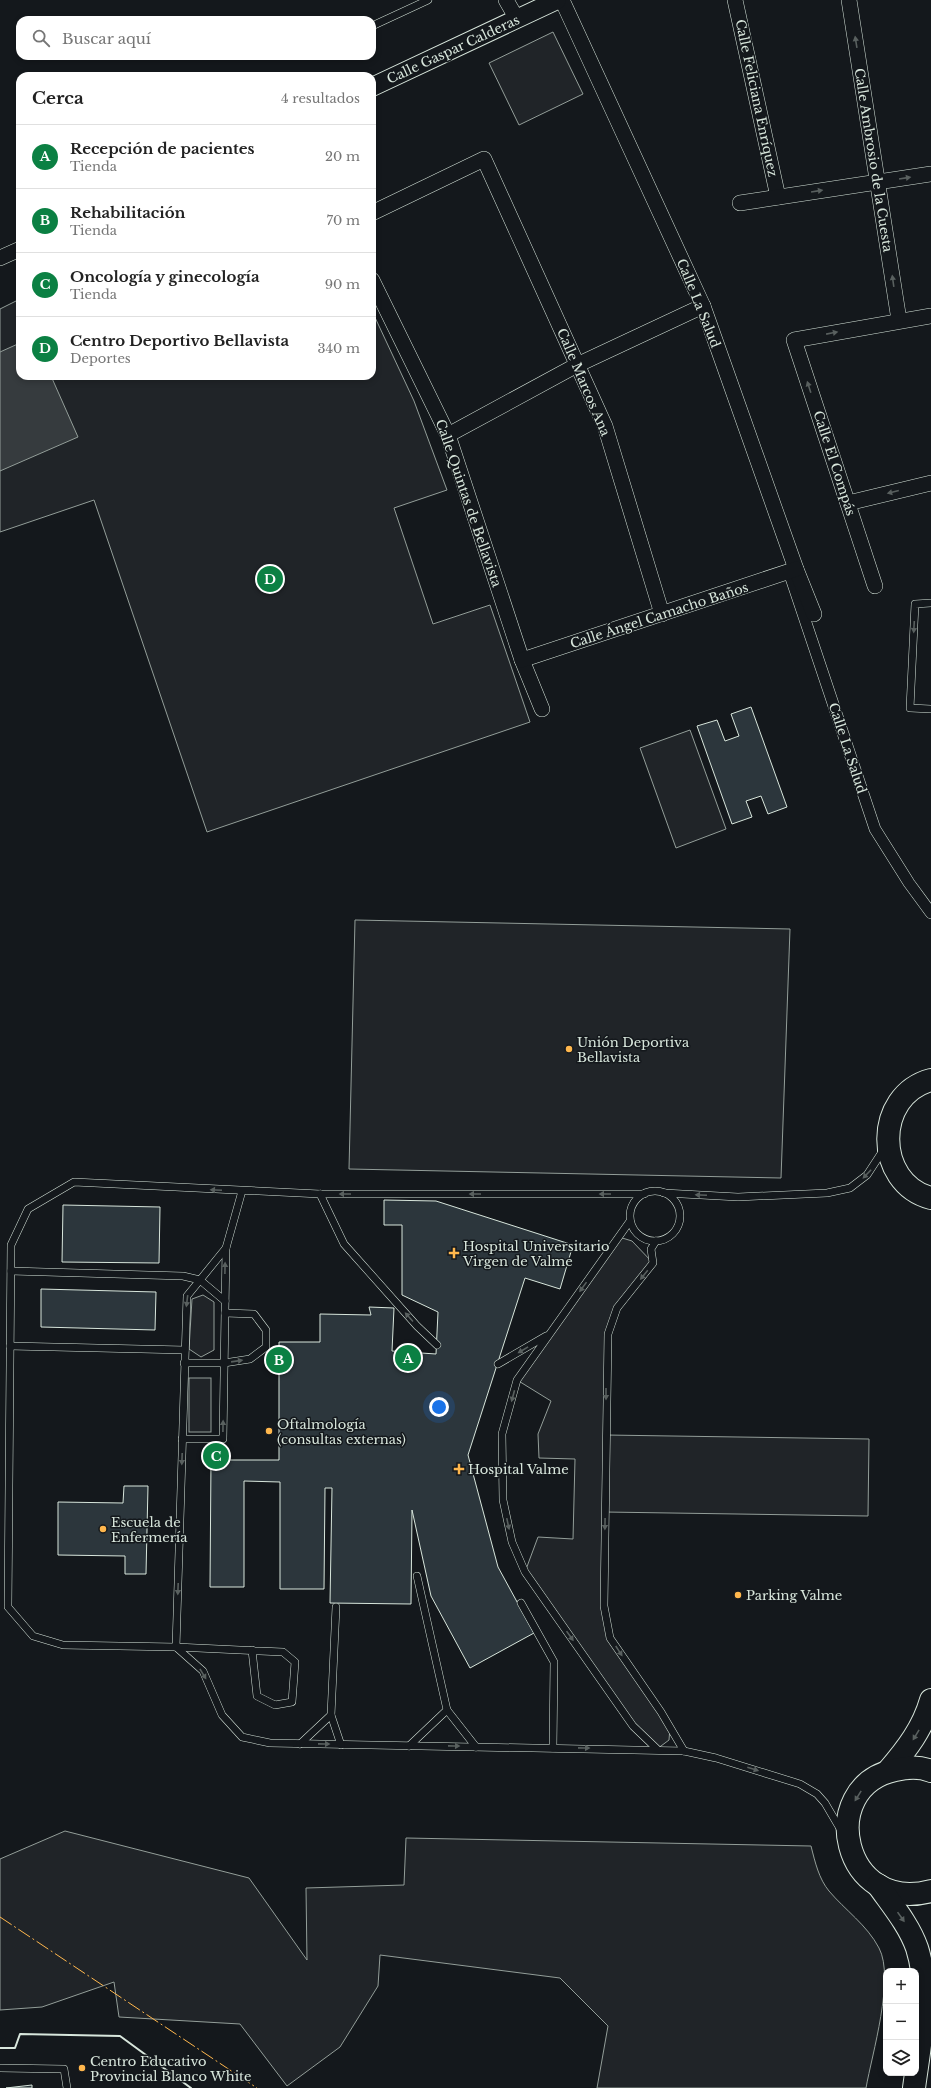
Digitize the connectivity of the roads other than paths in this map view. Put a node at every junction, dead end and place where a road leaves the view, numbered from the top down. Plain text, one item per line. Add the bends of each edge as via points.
1 (428, 0) edge
2 (506, 0) edge
3 (557, 0) edge
4 (562, 0) edge
5 (735, 0) edge
6 (849, 0) edge
7 (517, 18) junction
8 (376, 24) edge
9 (376, 85) edge
10 (931, 174) edge
11 (878, 182) junction
12 (778, 197) junction
13 (740, 203) dead end
14 (376, 211) edge
15 (16, 251) edge
16 (0, 258) edge
17 (376, 288) edge
18 (703, 306) junction
19 (931, 316) edge
20 (898, 320) junction
21 (577, 365) junction
22 (448, 434) junction
23 (931, 483) edge
24 (848, 503) junction
25 (792, 571) junction
26 (876, 586) dead end
27 (931, 603) edge
28 (662, 614) junction
29 (814, 614) dead end
30 (522, 660) junction
31 (542, 709) dead end
32 (931, 709) edge
33 (931, 912) edge
34 (931, 1080) edge
35 (887, 1141) junction
36 (242, 1191) junction
37 (664, 1193) junction
38 (320, 1194) junction
39 (644, 1194) junction
40 (928, 1201) edge
41 (630, 1221) junction
42 (656, 1242) junction
43 (226, 1248) junction
44 (11, 1271) junction
45 (200, 1280) junction
46 (225, 1301) junction
47 (225, 1313) junction
48 (548, 1335) junction
49 (436, 1345) dead end
50 (10, 1346) junction
51 (185, 1350) junction
52 (184, 1363) junction
53 (224, 1363) junction
54 (498, 1364) dead end
55 (182, 1439) junction
56 (417, 1576) dead end
57 (522, 1602) dead end
58 (336, 1607) dead end
59 (176, 1647) junction
60 (252, 1650) junction
61 (931, 1700) edge
62 (446, 1710) junction
63 (331, 1715) junction
64 (300, 1744) junction
65 (341, 1745) junction
66 (409, 1746) junction
67 (476, 1747) junction
68 (553, 1748) junction
69 (657, 1749) junction
70 (684, 1750) junction
71 (931, 1770) edge
72 (888, 1771) junction
73 (848, 1845) junction
74 (878, 1886) junction
75 (931, 1892) edge
76 (0, 2068) edge
77 (67, 2088) edge
78 (914, 2088) edge

1 - 8 lane
2 - 7 street
3 - 7 street, Calle Gaspar Calderas
4 - 18 street, Calle La Salud
5 - 12 street, Calle Feliciana Enríquez
11 -> 6 street, Calle Ambrosio de la Cuesta
7 - 9 street, Calle Gaspar Calderas
11 -> 10 street
12 -> 11 street
20 -> 11 street, Calle Ambrosio de la Cuesta
12 - 13 street
14 - 21 street, Calle Marcos Ana via 484,159
15 - 16 street
17 - 22 street, Calle Quintas de Bellavista
18 - 21 street
18 - 25 street, Calle La Salud
19 - 20 street
24 -> 20 street, Calle El Compás via 794,340
21 - 22 street
21 - 28 street, Calle Marcos Ana via 605,426
22 - 30 street, Calle Quintas de Bellavista
23 -> 24 street
24 - 26 street, Calle El Compás
25 - 28 street, Calle Ángel Camacho Baños
25 - 29 street, Calle La Salud
25 - 33 street, Calle La Salud via 875,829 909,883
27 -> 32 lane via 915,604 910,708
28 - 30 street, Calle Ángel Camacho Baños
30 - 31 street, Calle Quintas de Bellavista
34 - 35 main road via 916,1086 900,1100 891,1117
35 -> 37 lane via 867,1175 850,1188 804,1195 738,1197
35 - 40 main road via 896,1170 905,1182
36 - 38 lane
36 - 43 lane
36 -> 44 lane via 74,1182 28,1209 11,1245
37 - 39 lane
37 - 42 lane via 677,1204 680,1212 679,1221 671,1235
39 -> 38 lane
49 -> 38 lane via 344,1244
39 - 41 lane via 632,1205
41 - 42 lane via 632,1228 642,1238
41 -> 48 lane
42 -> 70 lane via 651,1249 653,1263 617,1308 608,1334 604,1606 610,1638
43 - 45 lane
46 -> 43 lane
44 - 45 lane via 183,1276
44 - 50 lane
45 - 46 lane
45 -> 51 lane via 187,1296
46 - 47 lane
47 - 53 lane
53 -> 47 lane via 250,1359 266,1347 266,1330 254,1314
48 -> 54 lane
48 -> 69 lane via 517,1380 502,1434 503,1500 512,1542 525,1572 610,1694 633,1726
50 - 51 lane
50 - 59 lane via 8,1607 33,1636 63,1645
51 - 52 lane
52 - 53 lane
52 - 55 lane
55 -> 53 lane via 222,1439
55 -> 59 lane
56 - 62 lane
57 - 68 lane via 554,1662
58 - 63 lane
59 - 60 lane
59 -> 64 lane via 202,1671 222,1715 242,1738 270,1744
60 - 60 lane via 283,1652 295,1662 292,1702 275,1705 258,1696
61 -> 72 main road via 927,1715 916,1735
62 - 66 lane
62 - 67 lane
63 - 64 lane
63 - 65 lane
64 -> 65 lane
65 - 66 lane
66 -> 67 lane
67 - 68 lane
68 -> 69 lane
69 - 70 lane
70 -> 73 lane via 800,1784 817,1794 825,1803
71 - 72 main road via 908,1767
72 -> 73 main road via 861,1791 852,1807 847,1827
73 - 74 main road via 856,1863
74 - 75 main road via 910,1895
74 -> 78 main road via 904,1921 922,1962 925,2002
76 - 77 lane via 64,2069

